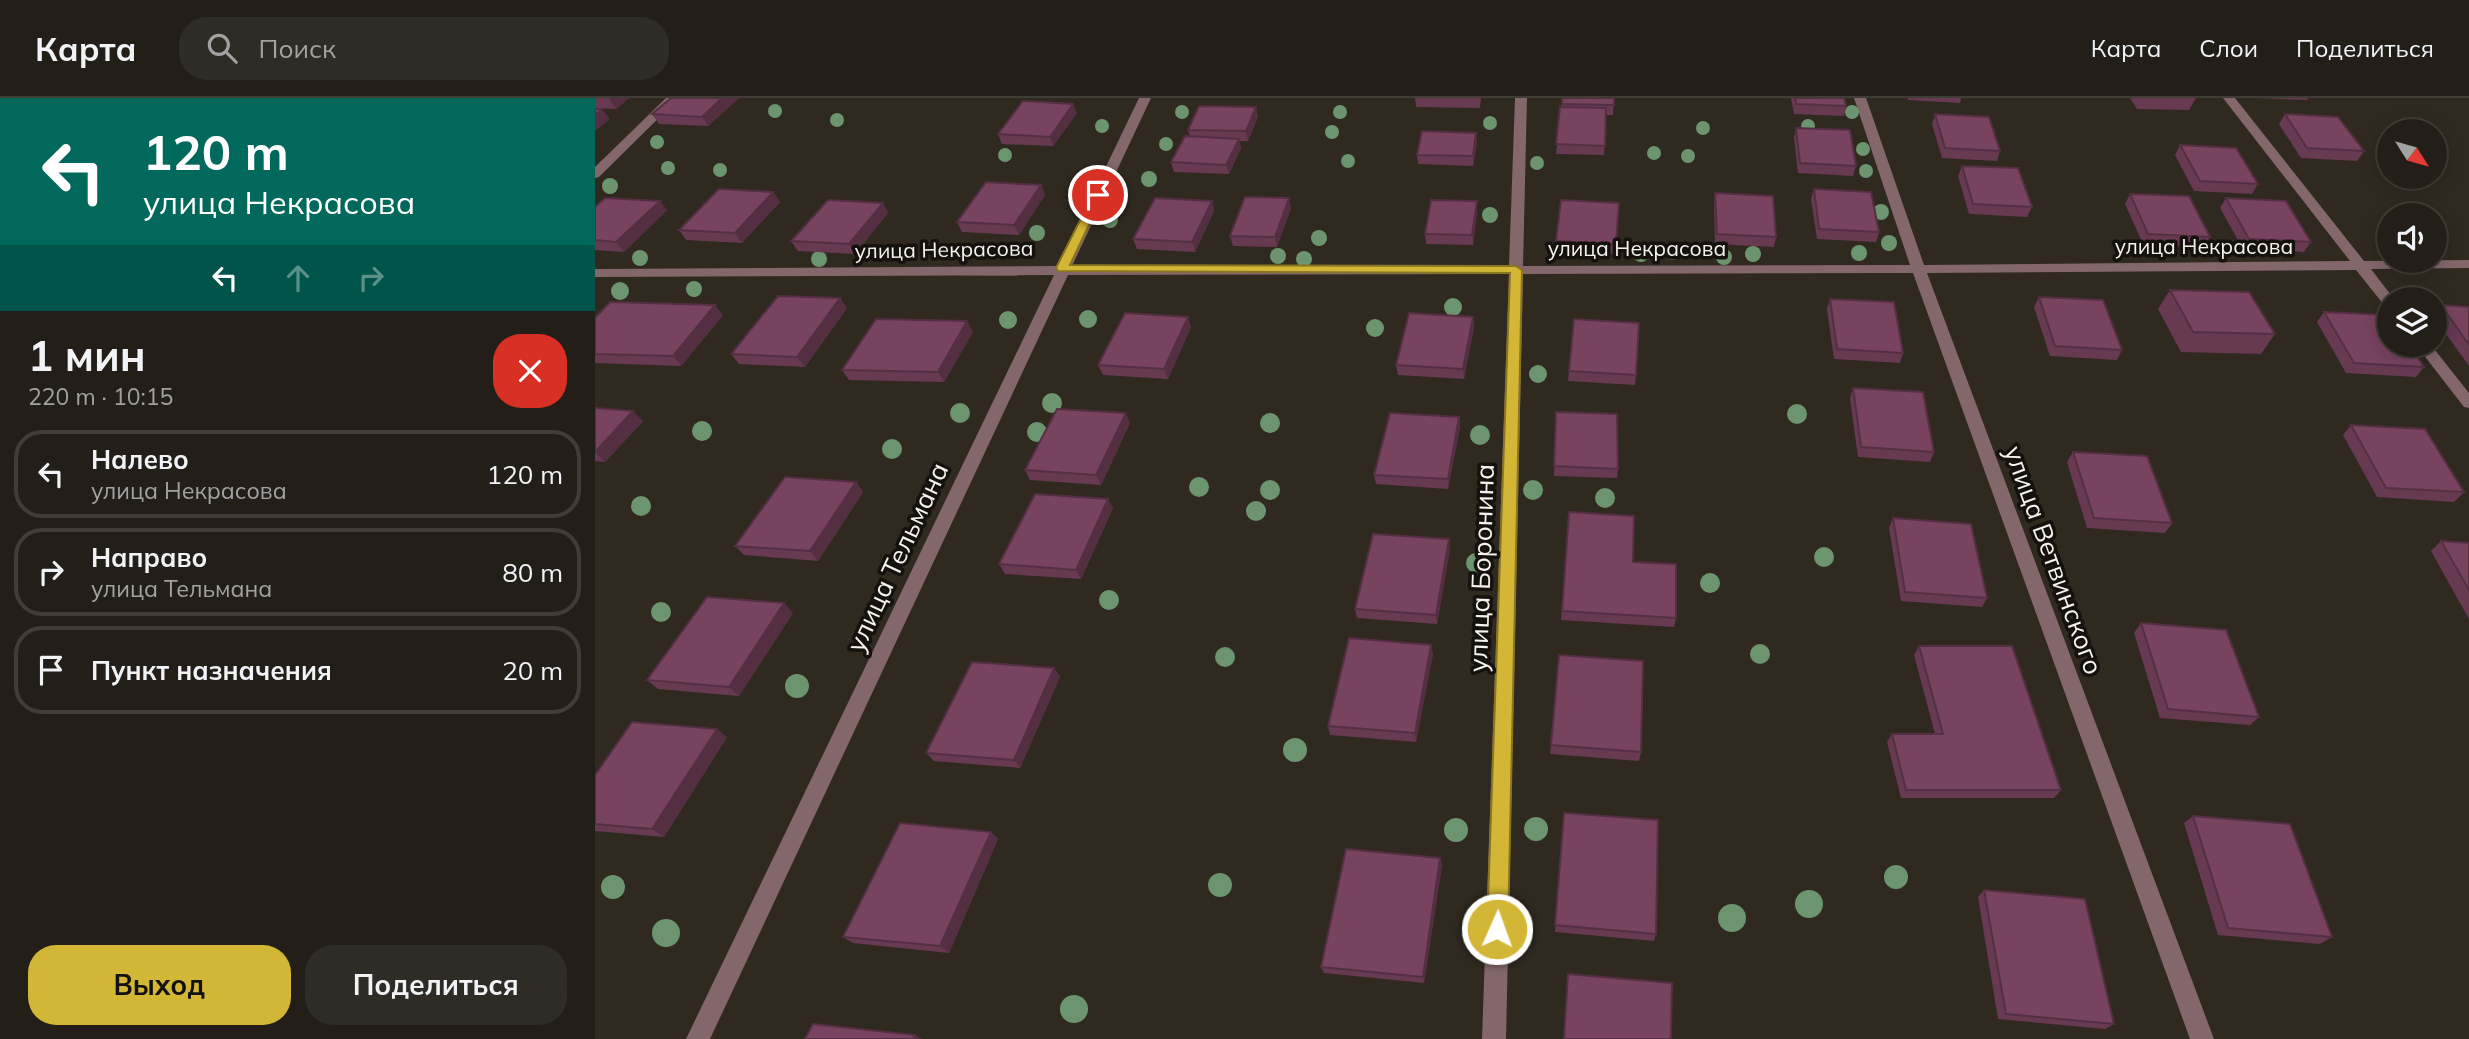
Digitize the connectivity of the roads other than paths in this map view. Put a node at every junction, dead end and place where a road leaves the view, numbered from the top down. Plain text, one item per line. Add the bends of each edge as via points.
1 (673, 98) edge
2 (1145, 98) edge
3 (1521, 98) edge
4 (1860, 98) edge
5 (2229, 98) edge
6 (595, 174) edge
7 (2469, 264) edge
8 (2361, 266) junction
9 (1062, 268) junction
10 (1918, 268) junction
11 (1516, 270) junction
12 (595, 273) edge
13 (2377, 287) edge
14 (2433, 357) edge
15 (2469, 403) edge
16 (698, 1039) edge
17 (1494, 1039) edge
18 (2202, 1039) edge

1 - 6 street
2 - 9 street, улица Тельмана
3 - 11 street, улица Боронина
4 - 10 street, улица Ветвинского
5 - 8 street
7 - 8 street, улица Некрасова
8 - 10 street, улица Некрасова
8 - 13 street
9 - 11 street, улица Некрасова
9 - 12 street, улица Некрасова
9 - 16 street, улица Тельмана
10 - 11 street, улица Некрасова
10 - 18 street, улица Ветвинского
11 - 17 street, улица Боронина
14 - 15 street

